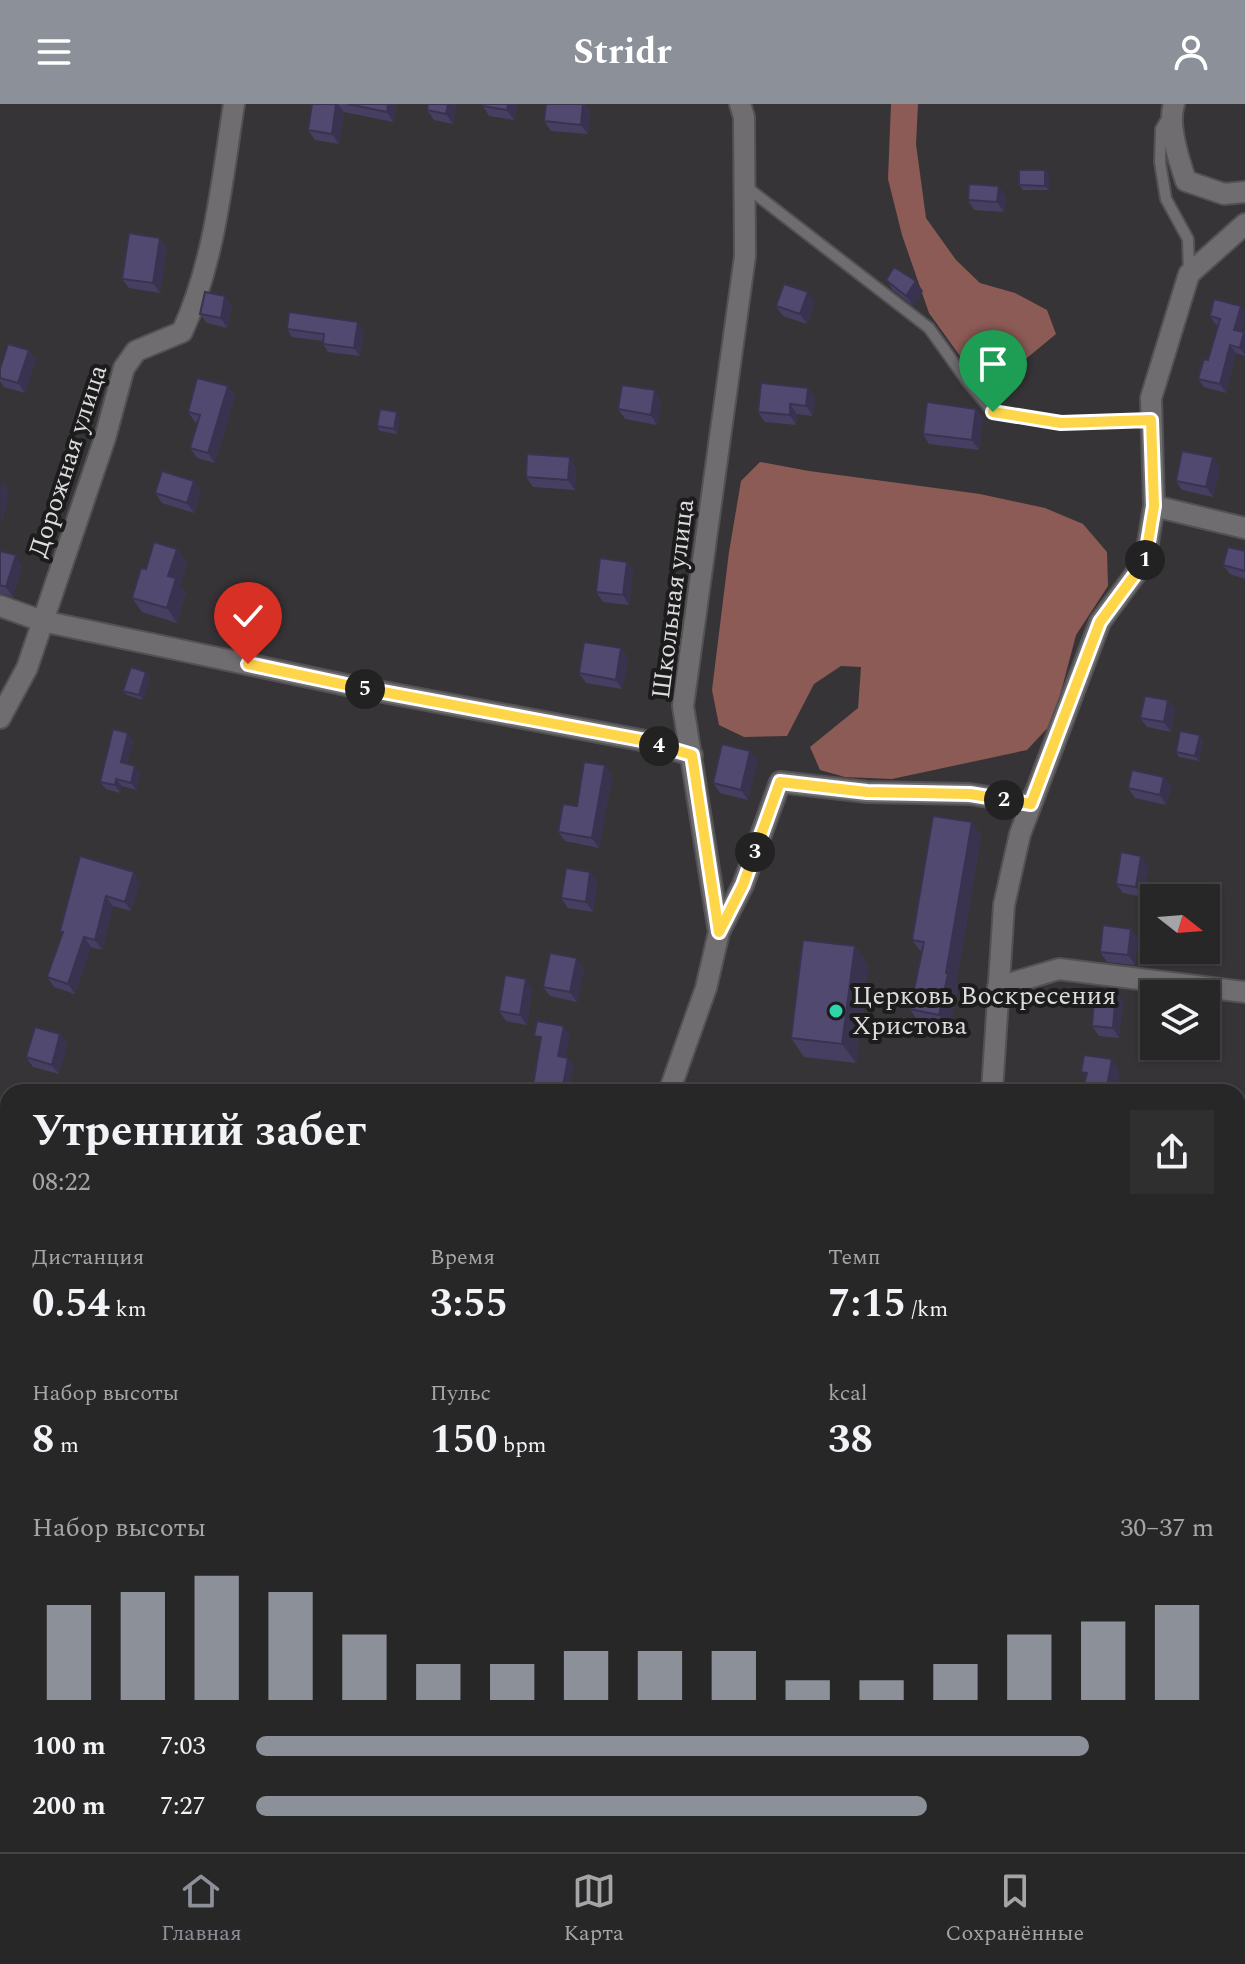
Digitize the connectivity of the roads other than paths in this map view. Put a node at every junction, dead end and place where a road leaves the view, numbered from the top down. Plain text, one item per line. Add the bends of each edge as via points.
1 (234, 104) edge
2 (740, 104) edge
3 (1173, 108) edge
4 (745, 186) junction
5 (1245, 192) edge
6 (1245, 224) edge
7 (1189, 274) junction
8 (1151, 420) junction
9 (1154, 506) junction
10 (1245, 528) edge
11 (0, 606) edge
12 (42, 621) junction
13 (0, 718) edge
14 (692, 755) junction
15 (1031, 804) junction
16 (719, 932) junction
17 (998, 987) junction
18 (1245, 992) edge
19 (672, 1084) edge
20 (992, 1084) edge

1 - 12 street, Дорожная улица via 217,216 196,303 182,332 136,351 124,368
2 - 4 street, Школьная улица
3 - 5 street via 1186,181 1224,194
3 - 7 lane via 1161,129 1160,162 1166,199 1188,239
4 - 8 lane via 929,328 993,412 1061,423
4 - 14 street, Школьная улица via 745,256 683,706
6 - 7 street
7 - 8 street via 1151,398
8 - 9 street
9 - 10 street
9 - 15 street via 1145,561 1100,622
11 - 12 street
12 - 13 street, Дорожная улица via 27,668
12 - 14 street via 641,740
14 - 16 street, Школьная улица
15 - 16 street via 970,794 867,792 780,782 743,885
15 - 17 street via 1004,905
16 - 19 street, Школьная улица via 706,988
17 - 18 street via 1059,969
17 - 20 street

